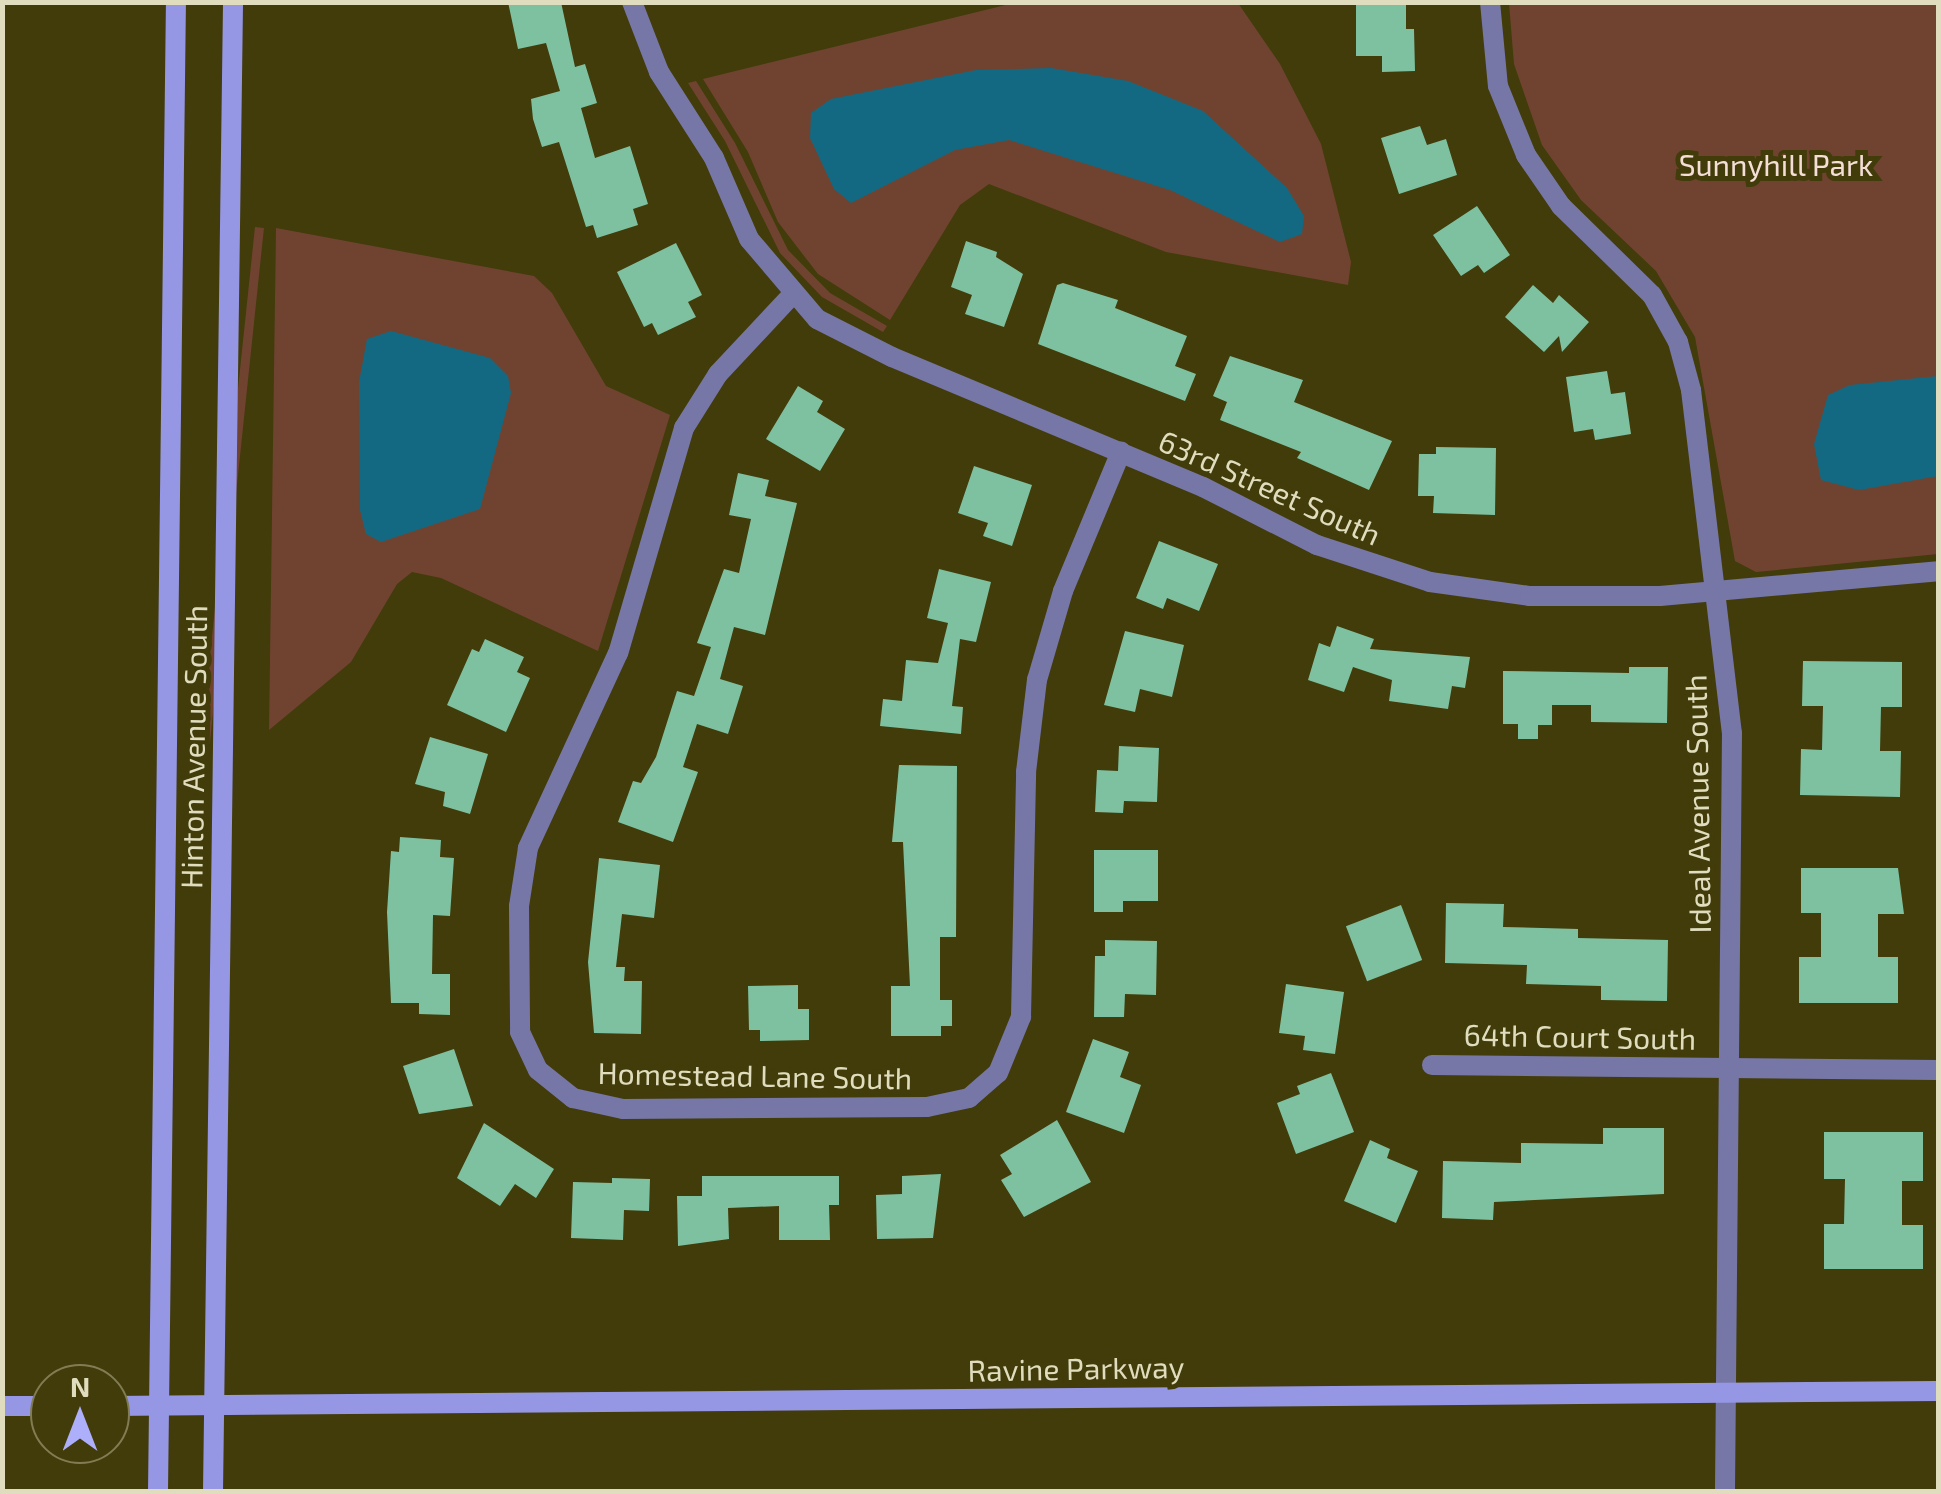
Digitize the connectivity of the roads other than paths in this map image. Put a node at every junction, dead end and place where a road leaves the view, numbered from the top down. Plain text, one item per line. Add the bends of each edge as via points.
1 (176, 2) edge
2 (232, 2) edge
3 (632, 2) edge
4 (1490, 2) edge
5 (792, 296) junction
6 (1121, 452) junction
7 (1938, 572) edge
8 (1716, 592) junction
9 (1432, 1065) dead end
10 (1728, 1068) junction
11 (1938, 1070) edge
12 (1938, 1391) edge
13 (1725, 1394) junction
14 (214, 1403) junction
15 (158, 1405) junction
16 (2, 1406) edge
17 (30, 1406) edge
18 (130, 1406) edge
19 (158, 1492) edge
20 (213, 1492) edge
21 (1725, 1492) edge

1 - 15 main road, Hinton Avenue South
2 - 14 main road, Hinton Avenue South
3 - 5 street, 63rd Street South via 659,72 714,158 749,239
4 - 8 street, Ideal Avenue South via 1498,86 1526,155 1561,206 1646,287 1681,352
5 - 6 street, 63rd Street South via 860,344
5 - 6 street, Homestead Lane South via 718,374 684,428 618,653 531,840 519,906 520,1032 534,1064 566,1094 623,1108 912,1108 960,1101 990,1082 1010,1056 1021,1017 1026,762 1037,680 1064,590
6 - 8 street, 63rd Street South via 1326,550 1417,579 1530,596
7 - 8 street, 63rd Street South
8 - 10 street, Ideal Avenue South via 1732,733
9 - 10 street, 64th Court South
10 - 11 street, 64th Court South
10 - 13 street, Ideal Avenue South
12 - 13 main road, Ravine Parkway
13 - 14 main road, Ravine Parkway
13 - 21 street, Ideal Avenue South
14 - 15 main road, Ravine Parkway
14 - 20 main road, Hinton Avenue South
15 - 18 main road, Ravine Parkway
15 - 19 main road, Hinton Avenue South
16 - 17 main road

